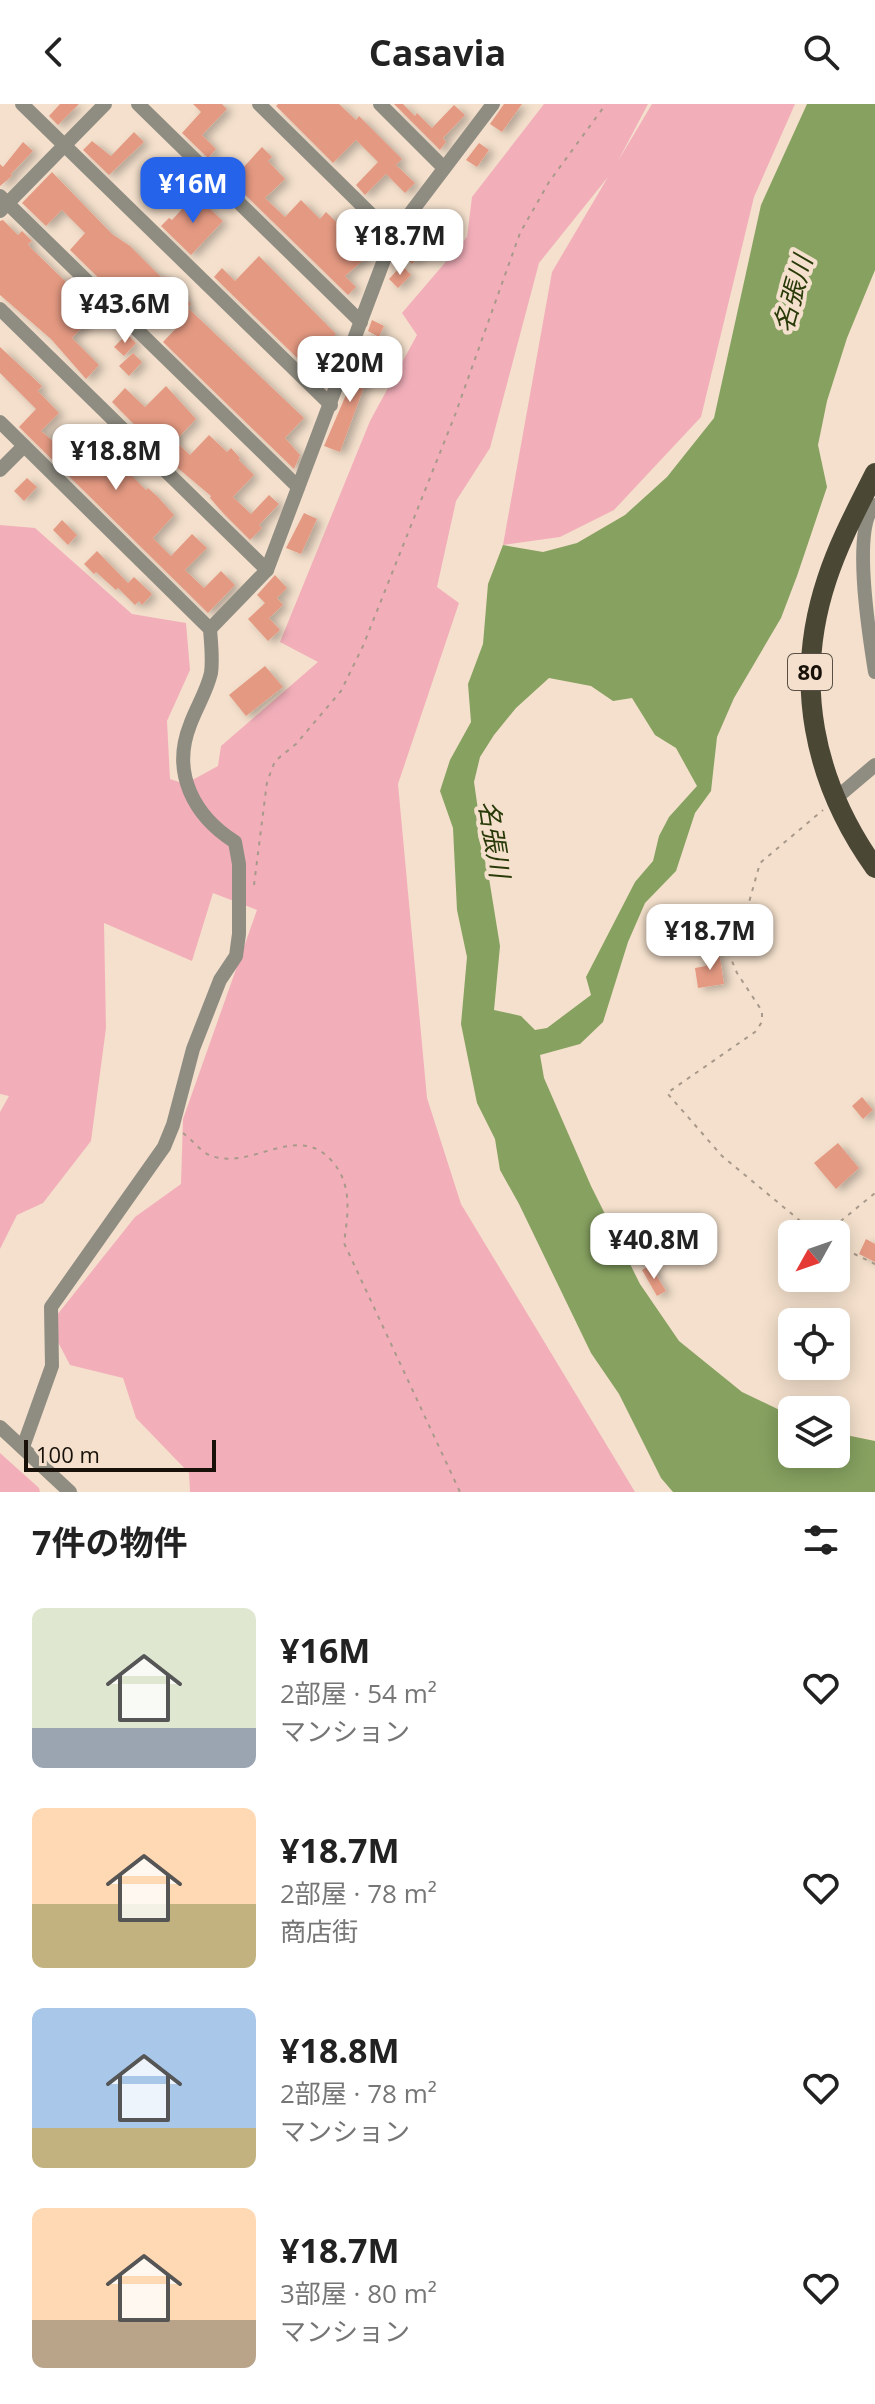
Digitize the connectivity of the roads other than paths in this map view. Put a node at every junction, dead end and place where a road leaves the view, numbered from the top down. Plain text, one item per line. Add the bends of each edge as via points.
1 (22, 104) edge
2 (105, 104) edge
3 (138, 104) edge
4 (259, 104) edge
5 (380, 104) edge
6 (493, 104) edge
7 (64, 145) junction
8 (444, 168) junction
9 (3, 203) edge
10 (393, 236) junction
11 (0, 309) edge
12 (361, 322) junction
13 (331, 405) junction
14 (0, 422) edge
15 (24, 446) junction
16 (0, 470) edge
17 (298, 487) junction
18 (873, 489) edge
19 (267, 570) junction
20 (210, 629) junction
21 (875, 672) edge
22 (875, 765) edge
23 (835, 799) junction
24 (875, 868) edge
25 (0, 1427) edge
26 (23, 1447) junction
27 (70, 1492) edge

1 - 7 street
2 - 7 street
3 - 12 street
4 - 10 street
5 - 8 street
6 - 8 street
7 - 9 street
7 - 13 street
8 - 10 street
9 - 17 street
10 - 12 street
11 - 19 street
12 - 13 street
13 - 17 street
14 - 15 street
15 - 16 street
15 - 20 street
17 - 19 street
18 - 21 street via 863,570
18 - 23 main road, 80 via 827,580 814,635 814,721
19 - 20 street
20 - 26 street via 211,673 186,734 183,774 199,812 235,842 236,956 220,980 193,1049 173,1125 156,1162 51,1307 52,1366
22 - 23 street
23 - 24 main road, 80
25 - 26 street
26 - 27 street

